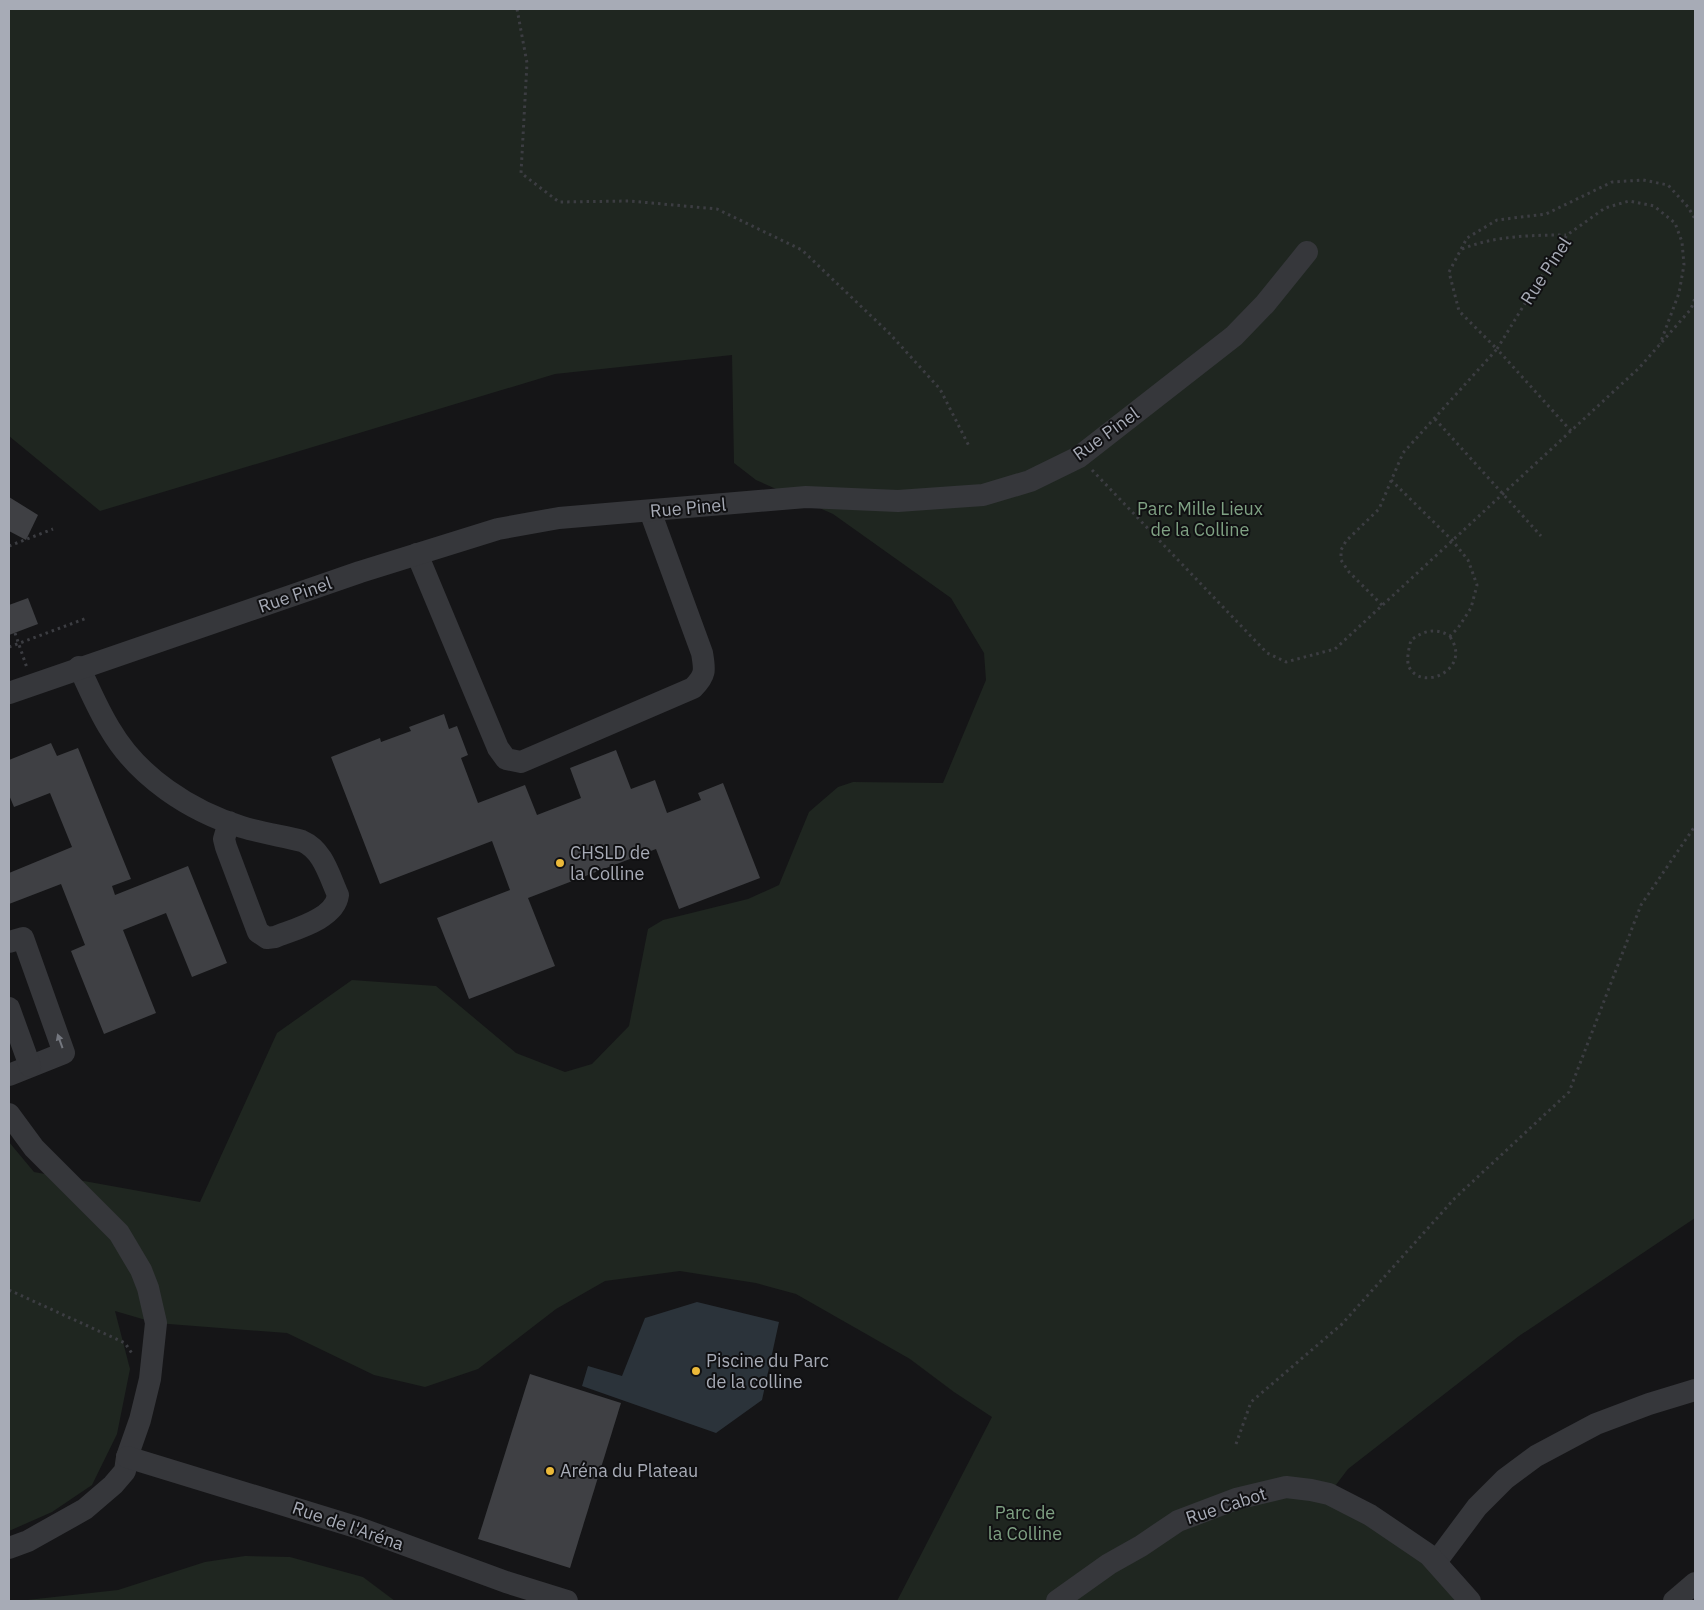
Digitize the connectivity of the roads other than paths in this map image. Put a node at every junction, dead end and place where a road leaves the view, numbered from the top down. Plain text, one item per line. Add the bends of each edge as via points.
1 (1307, 252) dead end
2 (650, 511) junction
3 (417, 554) junction
4 (79, 668) junction
5 (9, 693) edge
6 (230, 822) junction
7 (9, 942) edge
8 (9, 1008) edge
9 (30, 1066) junction
10 (9, 1075) edge
11 (9, 1114) edge
12 (1695, 1390) edge
13 (127, 1457) junction
14 (9, 1548) edge
15 (1436, 1562) junction
16 (1695, 1583) edge
17 (567, 1601) edge
18 (1057, 1601) edge
19 (1470, 1601) edge
20 (1674, 1601) edge

1 - 2 street, Rue Pinel via 1234,336 1079,457 1030,481 983,495 905,501 806,497
2 - 3 street, Rue Pinel via 531,523 487,532
2 - 3 street via 702,653 705,669 702,680 693,688 522,762 506,759 498,748
3 - 4 street, Rue Pinel
4 - 5 street, Rue Pinel
4 - 6 street via 110,730 130,757 168,792 196,809
6 - 6 street via 311,845 320,854 338,895 333,908 325,916 275,937 267,938 258,932 226,847 224,839
9 -> 7 street via 64,1052 23,938
8 - 9 street
9 - 10 street
11 - 13 street via 34,1148 119,1233 148,1288 156,1323 150,1379
12 - 15 street via 1596,1424 1536,1456 1505,1479 1477,1507
13 - 14 street via 125,1471 96,1501 75,1516
13 - 17 street, Rue de l'Aréna via 358,1528
15 - 18 street, Rue Cabot via 1370,1515 1329,1494 1286,1487 1236,1498 1178,1521
15 - 19 street, Rue Cabot
16 - 20 street

